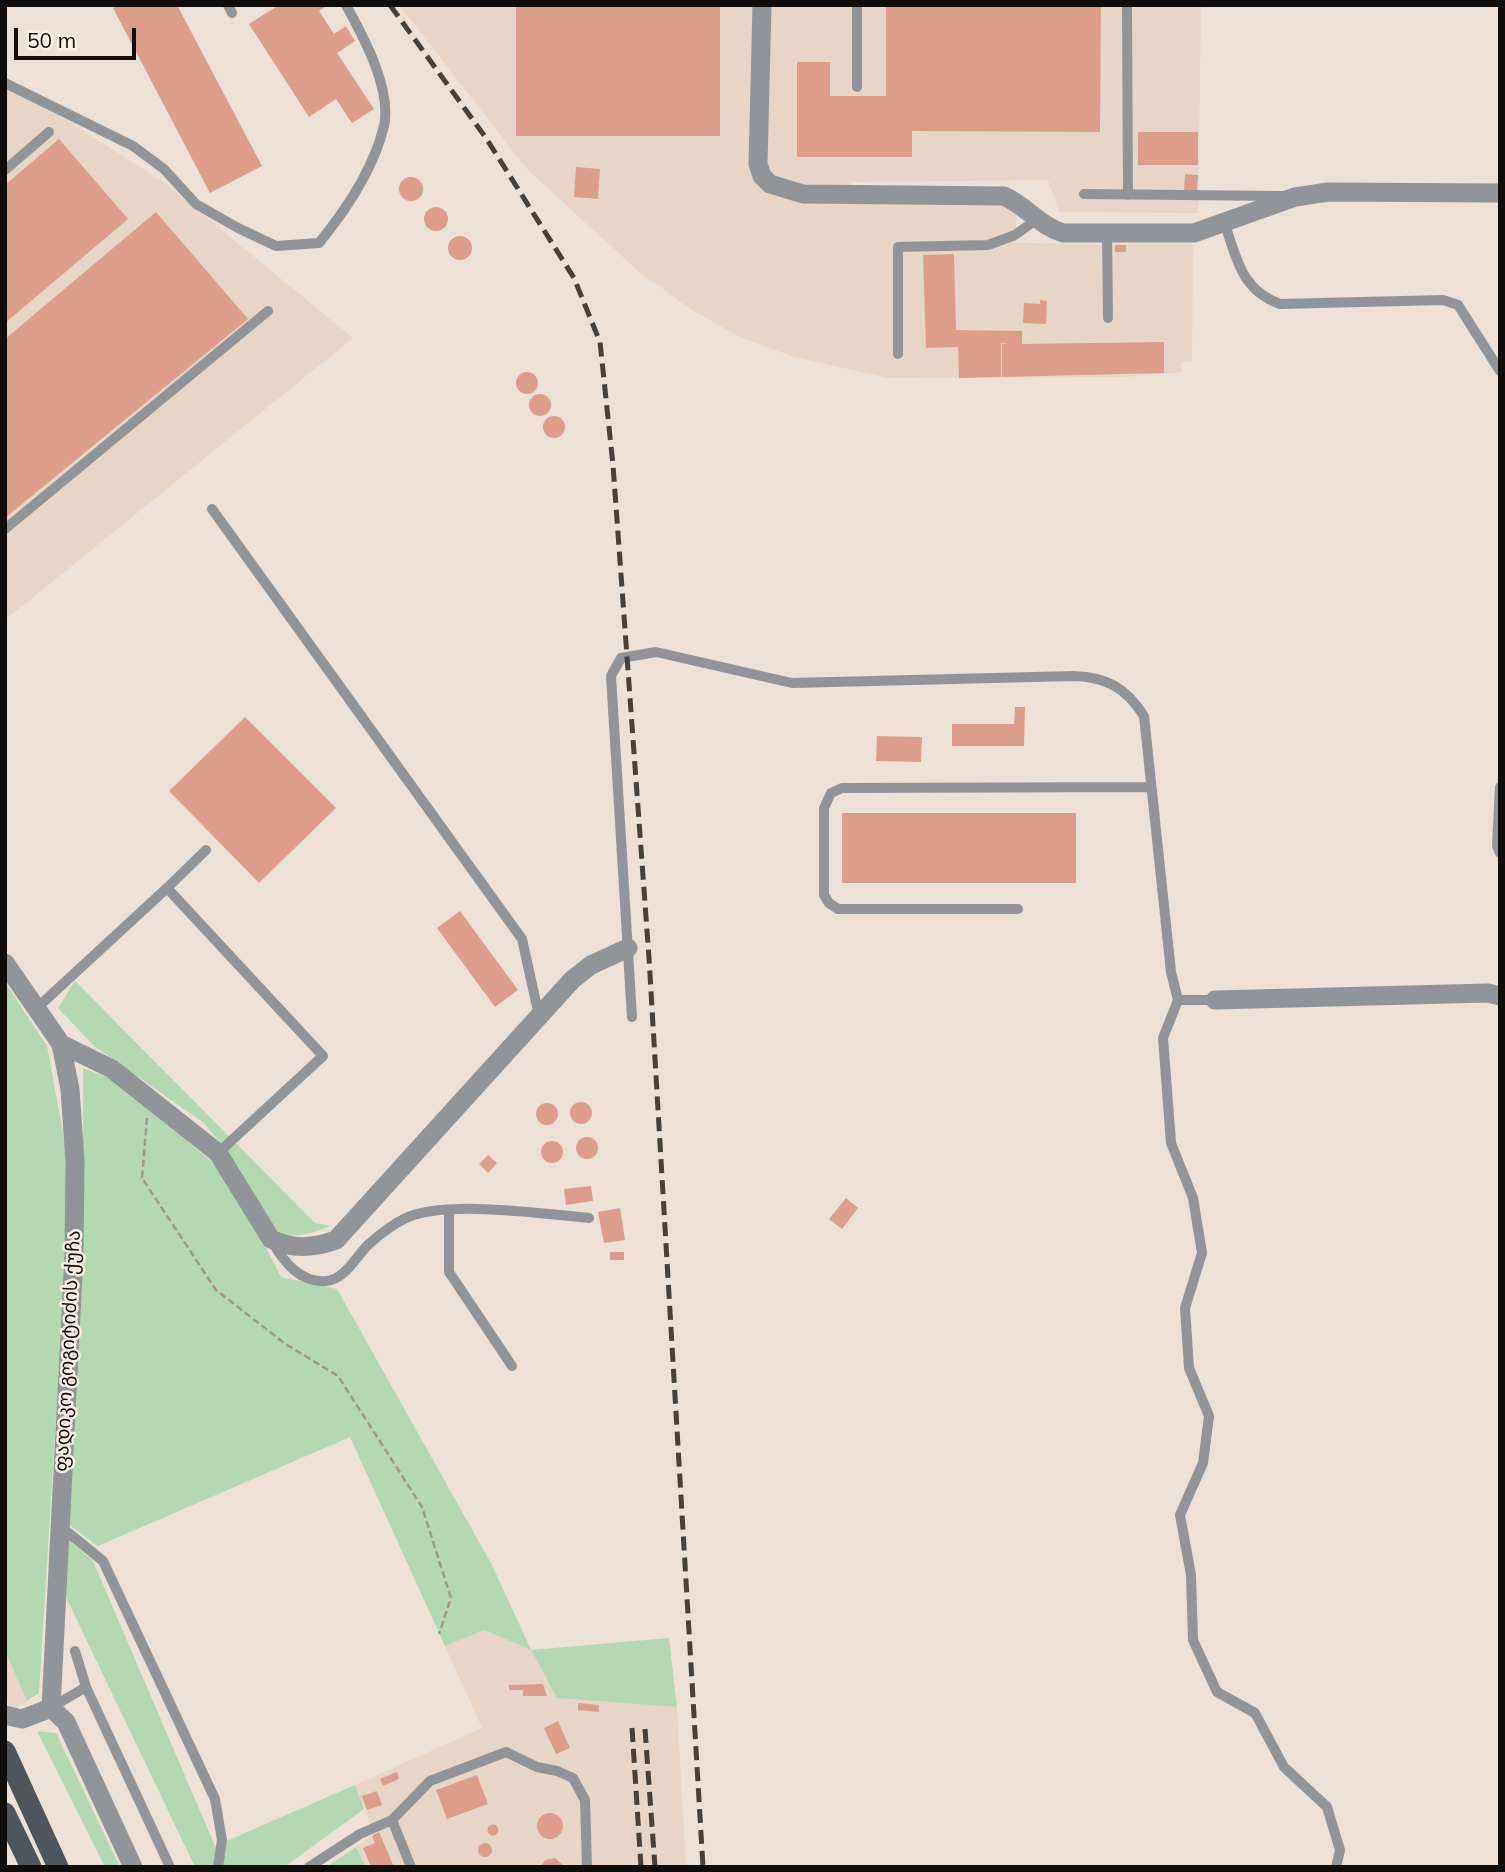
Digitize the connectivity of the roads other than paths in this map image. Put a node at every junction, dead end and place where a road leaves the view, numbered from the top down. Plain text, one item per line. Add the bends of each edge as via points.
1 (346, 5) edge
2 (762, 5) edge
3 (857, 5) edge
4 (1127, 5) edge
5 (5, 83) edge
6 (857, 87) dead end
7 (49, 132) dead end
8 (5, 170) edge
9 (1500, 193) edge
10 (1084, 194) dead end
11 (1128, 195) junction
12 (1295, 197) junction
13 (1037, 219) junction
14 (1224, 222) junction
15 (1107, 233) junction
16 (268, 311) dead end
17 (1108, 318) dead end
18 (898, 354) dead end
19 (1500, 371) edge
20 (212, 509) dead end
21 (5, 529) edge
22 (1151, 787) junction
23 (1500, 787) edge
24 (206, 850) dead end
25 (1500, 853) edge
26 (167, 888) junction
27 (1018, 909) dead end
28 (628, 948) junction
29 (5, 963) edge
30 (1500, 996) edge
31 (1178, 1000) junction
32 (1215, 1000) joint
33 (38, 1007) junction
34 (539, 1016) junction
35 (632, 1017) dead end
36 (61, 1044) junction
37 (218, 1153) junction
38 (449, 1211) junction
39 (589, 1218) dead end
40 (271, 1239) junction
41 (512, 1366) dead end
42 (59, 1526) junction
43 (75, 1651) dead end
44 (86, 1687) junction
45 (51, 1708) junction
46 (5, 1715) edge
47 (5, 1751) edge
48 (5, 1813) edge
49 (392, 1820) junction
50 (30, 1867) edge
51 (58, 1867) edge
52 (133, 1867) edge
53 (170, 1867) edge
54 (218, 1867) edge
55 (309, 1867) edge
56 (411, 1867) edge
57 (587, 1867) edge
58 (1336, 1867) edge

1 - 5 lane via 367,43 384,97 385,125 344,210 319,243 276,246 238,228 196,204 164,169 133,146
2 - 13 street via 758,164 770,184 803,194 1004,196
3 - 6 lane
4 - 11 lane
7 - 8 lane
9 - 12 street via 1328,192
10 - 11 lane
11 - 12 lane
12 - 14 street
13 - 15 street via 1063,233
13 - 18 lane via 1015,235 988,245 898,247
14 - 15 street via 1194,233
14 - 19 lane via 1244,279 1264,298 1280,304 1443,300 1458,305
15 - 17 lane
16 - 21 lane
20 - 34 lane via 522,939
22 - 27 lane via 842,788 831,793 824,808 824,895 838,909
22 - 28 lane via 1144,716 1130,695 1096,677 792,682 656,652 621,657 611,676
22 - 31 lane
23 - 25 lane
24 - 26 lane
26 - 33 lane
26 - 37 lane via 323,1056
28 - 34 street via 572,979
28 - 35 lane
29 - 33 street, ფადიკო გოგიტიძის ქუჩა
30 - 32 street
31 - 32 lane
31 - 58 lane via 1163,1038 1171,1143 1193,1198 1202,1253 1185,1308 1189,1368 1209,1416 1203,1463 1180,1515 1191,1575 1193,1640 1217,1692 1255,1713 1284,1767 1327,1807 1340,1850
33 - 36 street, ფადიკო გოგიტიძის ქუჩა
34 - 40 street via 336,1240 298,1247
36 - 37 street via 112,1069
36 - 42 street, ფადიკო გოგიტიძის ქუჩა via 70,1089 75,1175
37 - 40 street
38 - 39 lane via 474,1208
38 - 40 lane via 402,1220 370,1243 341,1276 325,1281 296,1273
38 - 41 lane via 449,1272
42 - 45 street, ფადიკო გოგიტიძის ქუჩა
42 - 54 lane via 103,1561 209,1787 222,1840
43 - 44 lane
44 - 45 lane
44 - 53 lane
45 - 46 street via 22,1719
45 - 52 street via 66,1723
47 - 51 main road
48 - 50 main road
49 - 55 lane via 360,1834
49 - 56 lane
49 - 57 lane via 430,1781 506,1752 573,1778 580,1787 585,1800

